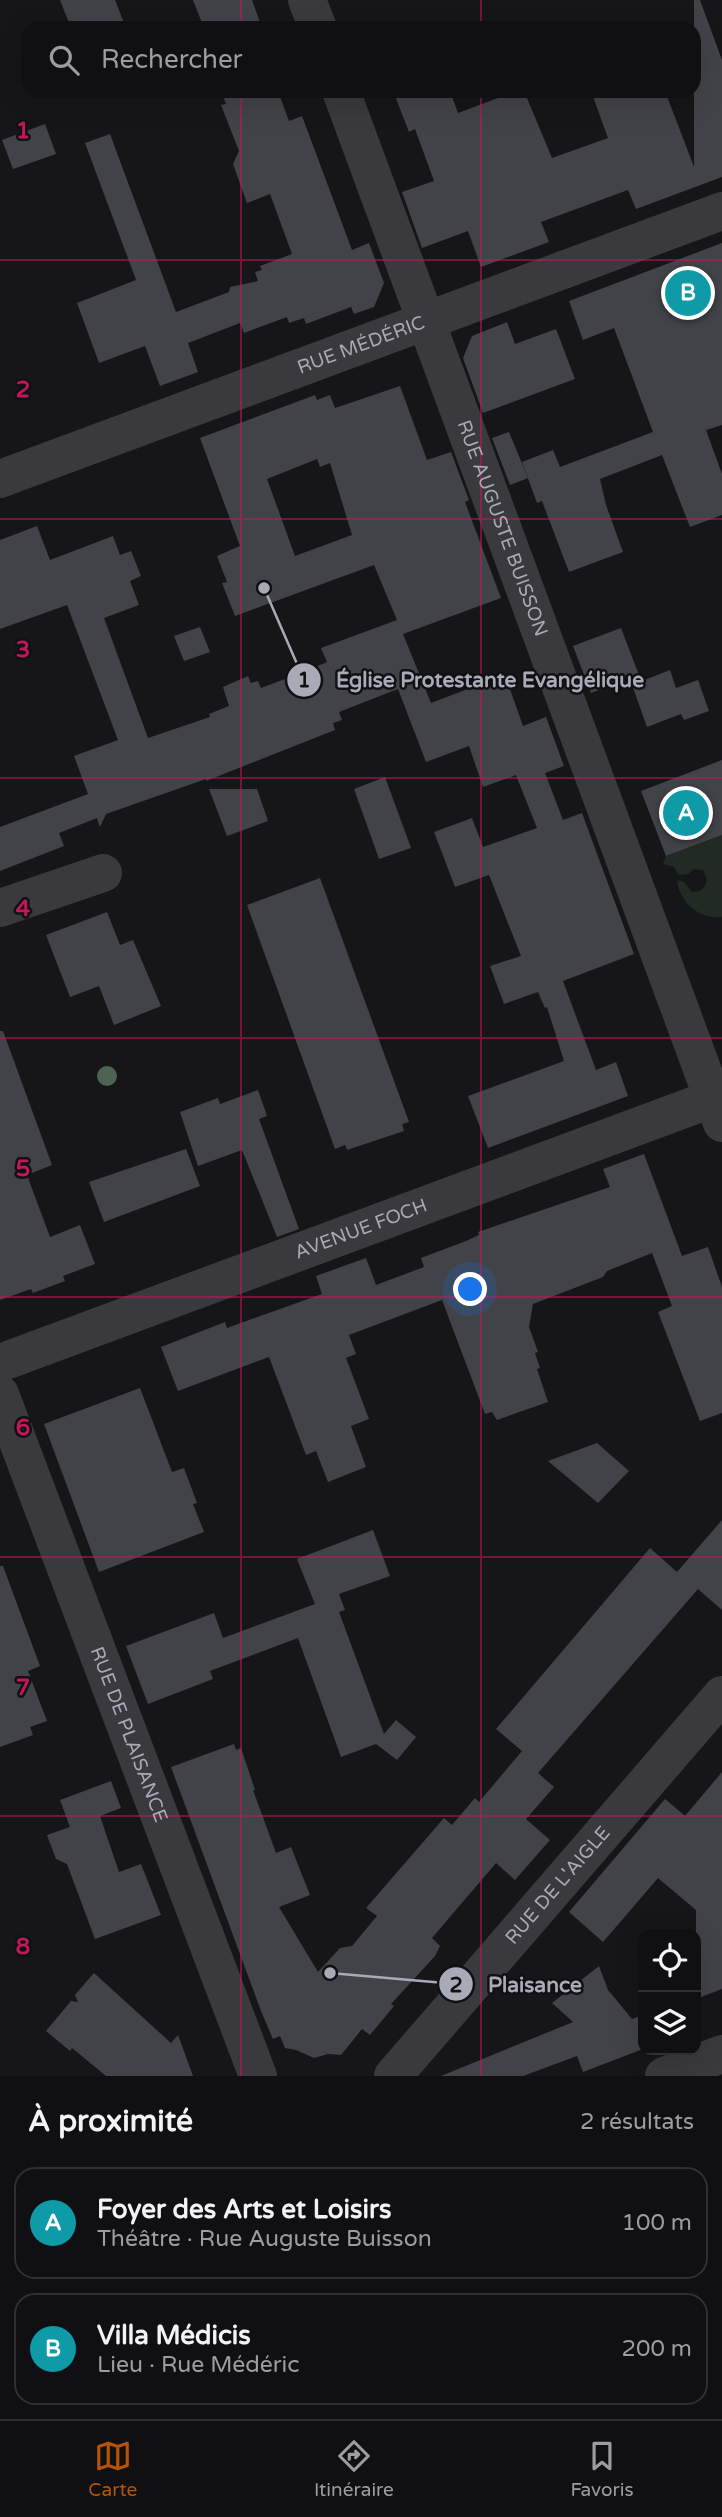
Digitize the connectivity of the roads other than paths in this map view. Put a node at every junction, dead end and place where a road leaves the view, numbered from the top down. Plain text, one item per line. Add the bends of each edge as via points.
1 (307, 0) edge
2 (315, 21) edge
3 (344, 98) edge
4 (722, 212) edge
5 (426, 321) junction
6 (0, 479) edge
7 (103, 873) dead end
8 (0, 908) edge
9 (719, 1105) edge
10 (0, 1363) edge
11 (0, 1394) edge
12 (722, 1695) edge
13 (722, 2054) edge
14 (258, 2076) edge
15 (393, 2076) edge
16 (664, 2076) edge

1 - 2 street
3 - 5 street, RUE AUGUSTE BUISSON
4 - 5 street, RUE MÉDÉRIC
5 - 6 street, RUE MÉDÉRIC
5 - 9 street, RUE AUGUSTE BUISSON
7 - 8 street
9 - 10 street, AVENUE FOCH
11 - 14 street, RUE DE PLAISANCE
12 - 15 street, RUE DE L'AIGLE
13 - 16 street

